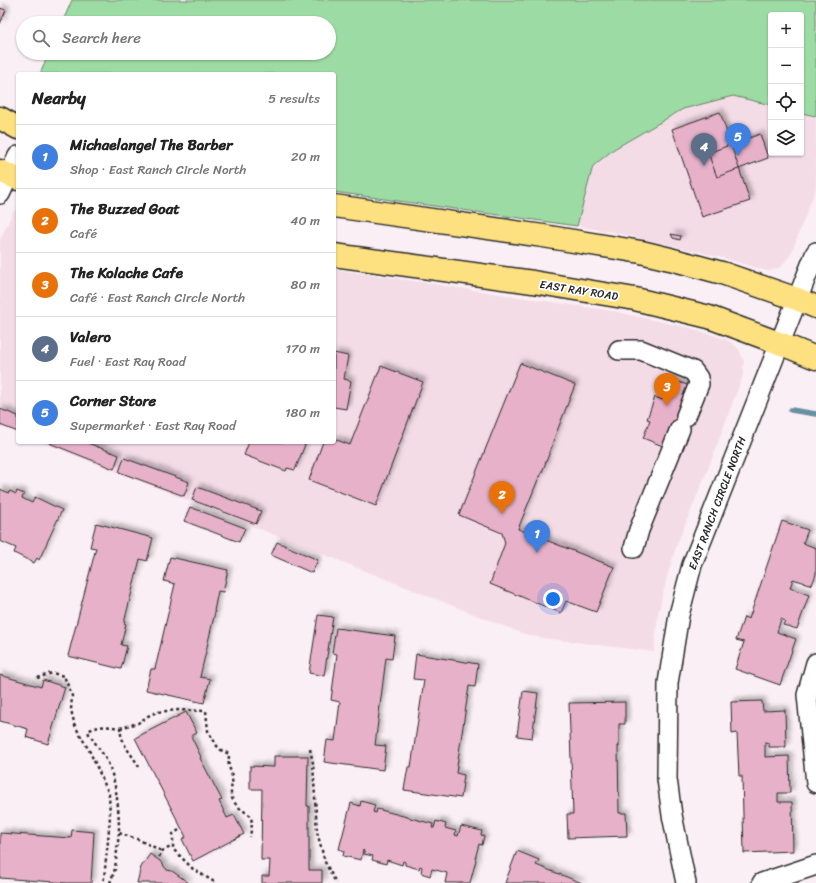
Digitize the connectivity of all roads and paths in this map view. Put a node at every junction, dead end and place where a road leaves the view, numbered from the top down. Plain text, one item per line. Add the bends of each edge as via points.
1 (0, 118) edge
2 (16, 127) edge
3 (16, 160) edge
4 (7, 180) edge
5 (336, 206) edge
6 (816, 252) edge
7 (336, 255) edge
8 (806, 303) edge
9 (780, 343) junction
10 (619, 350) dead end
11 (816, 358) edge
12 (634, 548) dead end
13 (816, 663) edge
14 (37, 678) dead end
15 (120, 728) junction
16 (310, 749) dead end
17 (139, 767) dead end
18 (816, 783) edge
19 (179, 830) dead end
20 (119, 833) junction
21 (250, 838) dead end
22 (173, 846) junction
23 (162, 851) junction
24 (159, 857) dead end
25 (816, 865) edge
26 (102, 883) edge
27 (110, 883) edge
28 (216, 883) edge
29 (336, 883) edge
30 (686, 883) edge
31 (762, 883) edge

1 - 2 main road
3 - 4 street
5 - 8 main road via 640,252 722,273
6 - 8 street, EAST RANCH CIRCLE NORTH
7 - 9 main road, EAST RAY ROAD via 533,282 635,299 709,317
8 - 9 street, EAST RANCH CIRCLE NORTH via 789,320
9 - 11 main road, EAST RAY ROAD
9 - 30 street, EAST RANCH CIRCLE NORTH via 692,564 679,615 668,683 668,779 672,815
10 - 12 street via 642,350 693,371 699,384
13 - 18 street via 807,695
14 - 26 path via 52,673 64,676 72,696 71,710 75,726 109,794 110,816
15 - 17 path via 128,752
15 - 20 path via 106,726 88,731 107,762 114,782
15 - 21 path via 138,723 157,712 206,711 210,735 217,746 229,754 232,799 251,816
16 - 29 path via 317,832 325,862
19 - 22 path via 174,834
20 - 23 path
20 - 27 path
22 - 23 path
22 - 28 path via 193,869
23 - 24 path
25 - 31 street

